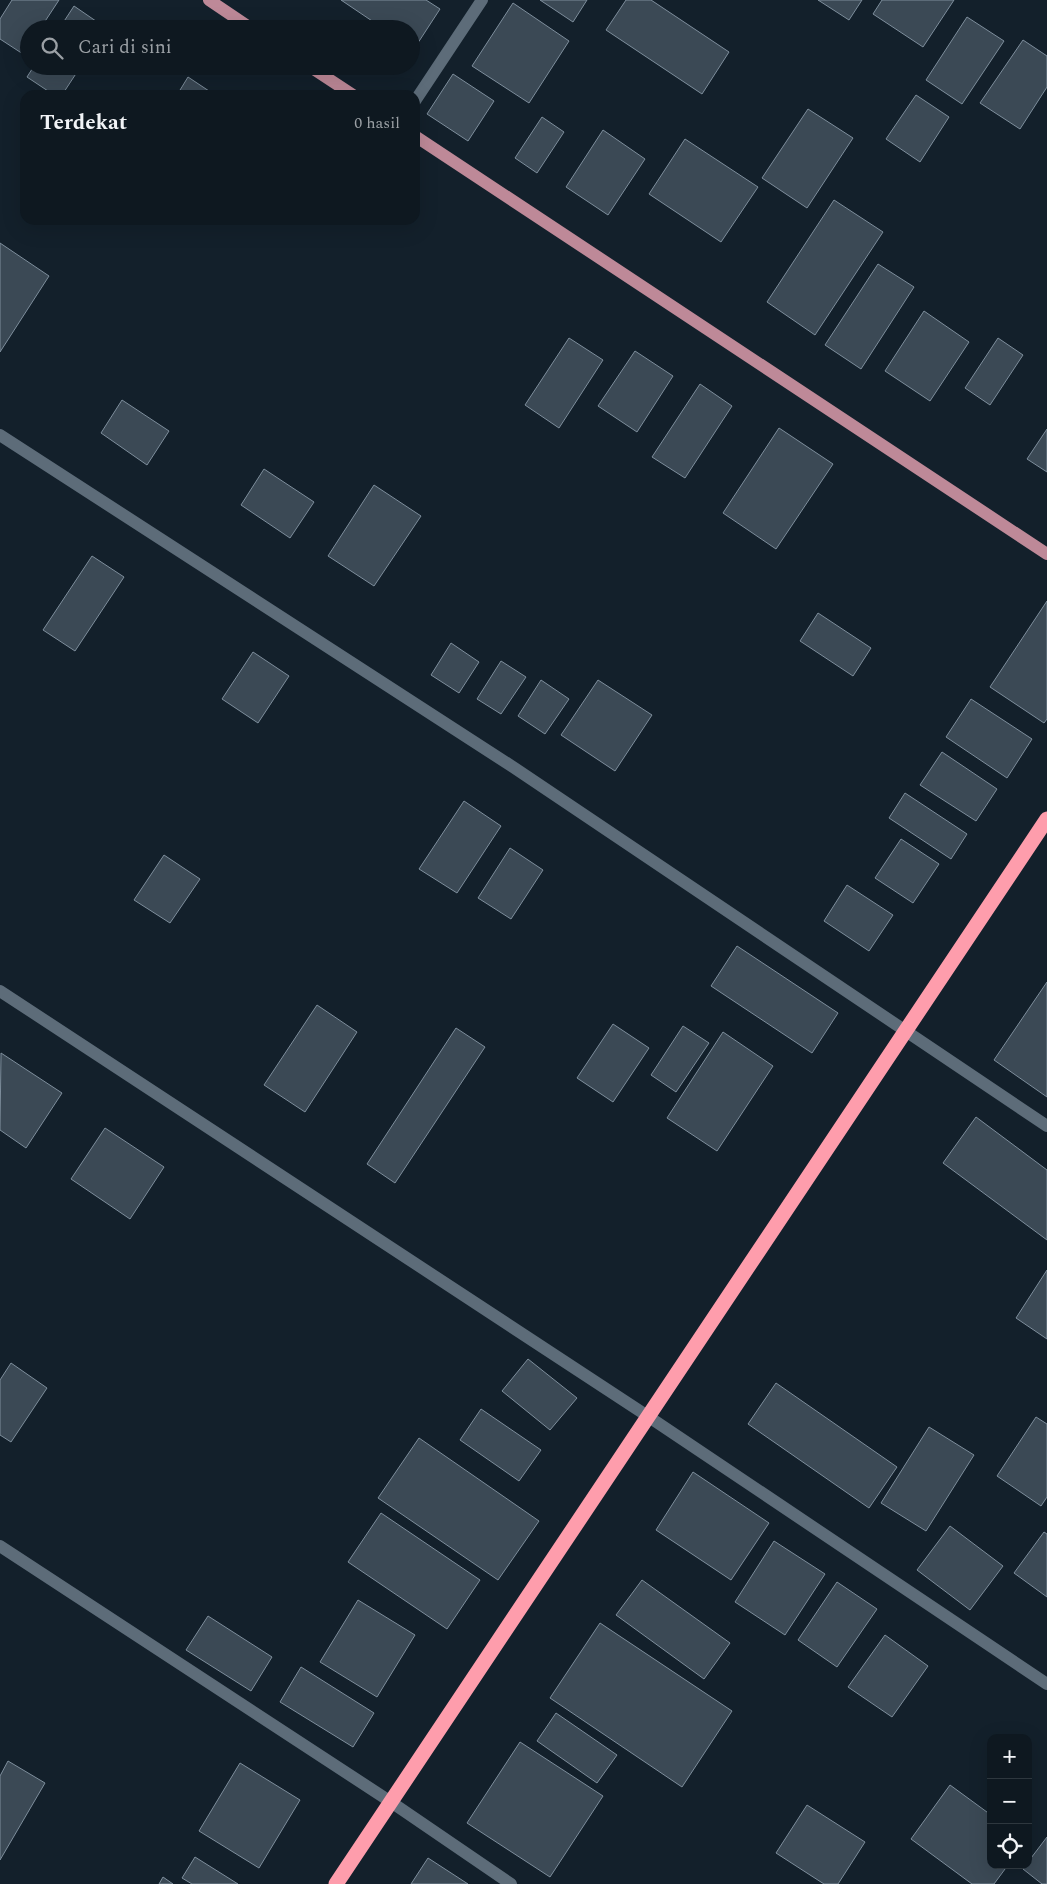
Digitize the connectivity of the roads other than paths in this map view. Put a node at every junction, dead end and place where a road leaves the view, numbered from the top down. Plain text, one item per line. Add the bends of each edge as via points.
1 (209, 0) edge
2 (482, 0) edge
3 (239, 20) edge
4 (323, 75) edge
5 (345, 90) edge
6 (420, 93) edge
7 (420, 139) edge
8 (0, 435) edge
9 (1047, 554) edge
10 (1047, 819) edge
11 (0, 991) edge
12 (905, 1031) junction
13 (1047, 1126) edge
14 (649, 1417) junction
15 (0, 1546) edge
16 (1047, 1684) edge
17 (391, 1802) junction
18 (336, 1884) edge
19 (511, 1884) edge

1 - 3 main road
2 - 6 street
4 - 5 main road
7 - 9 main road
8 - 12 street via 513,767
10 - 12 highway
11 - 14 street
12 - 13 street
12 - 14 highway
14 - 16 street
14 - 17 highway
15 - 17 street
17 - 18 highway
17 - 19 street

